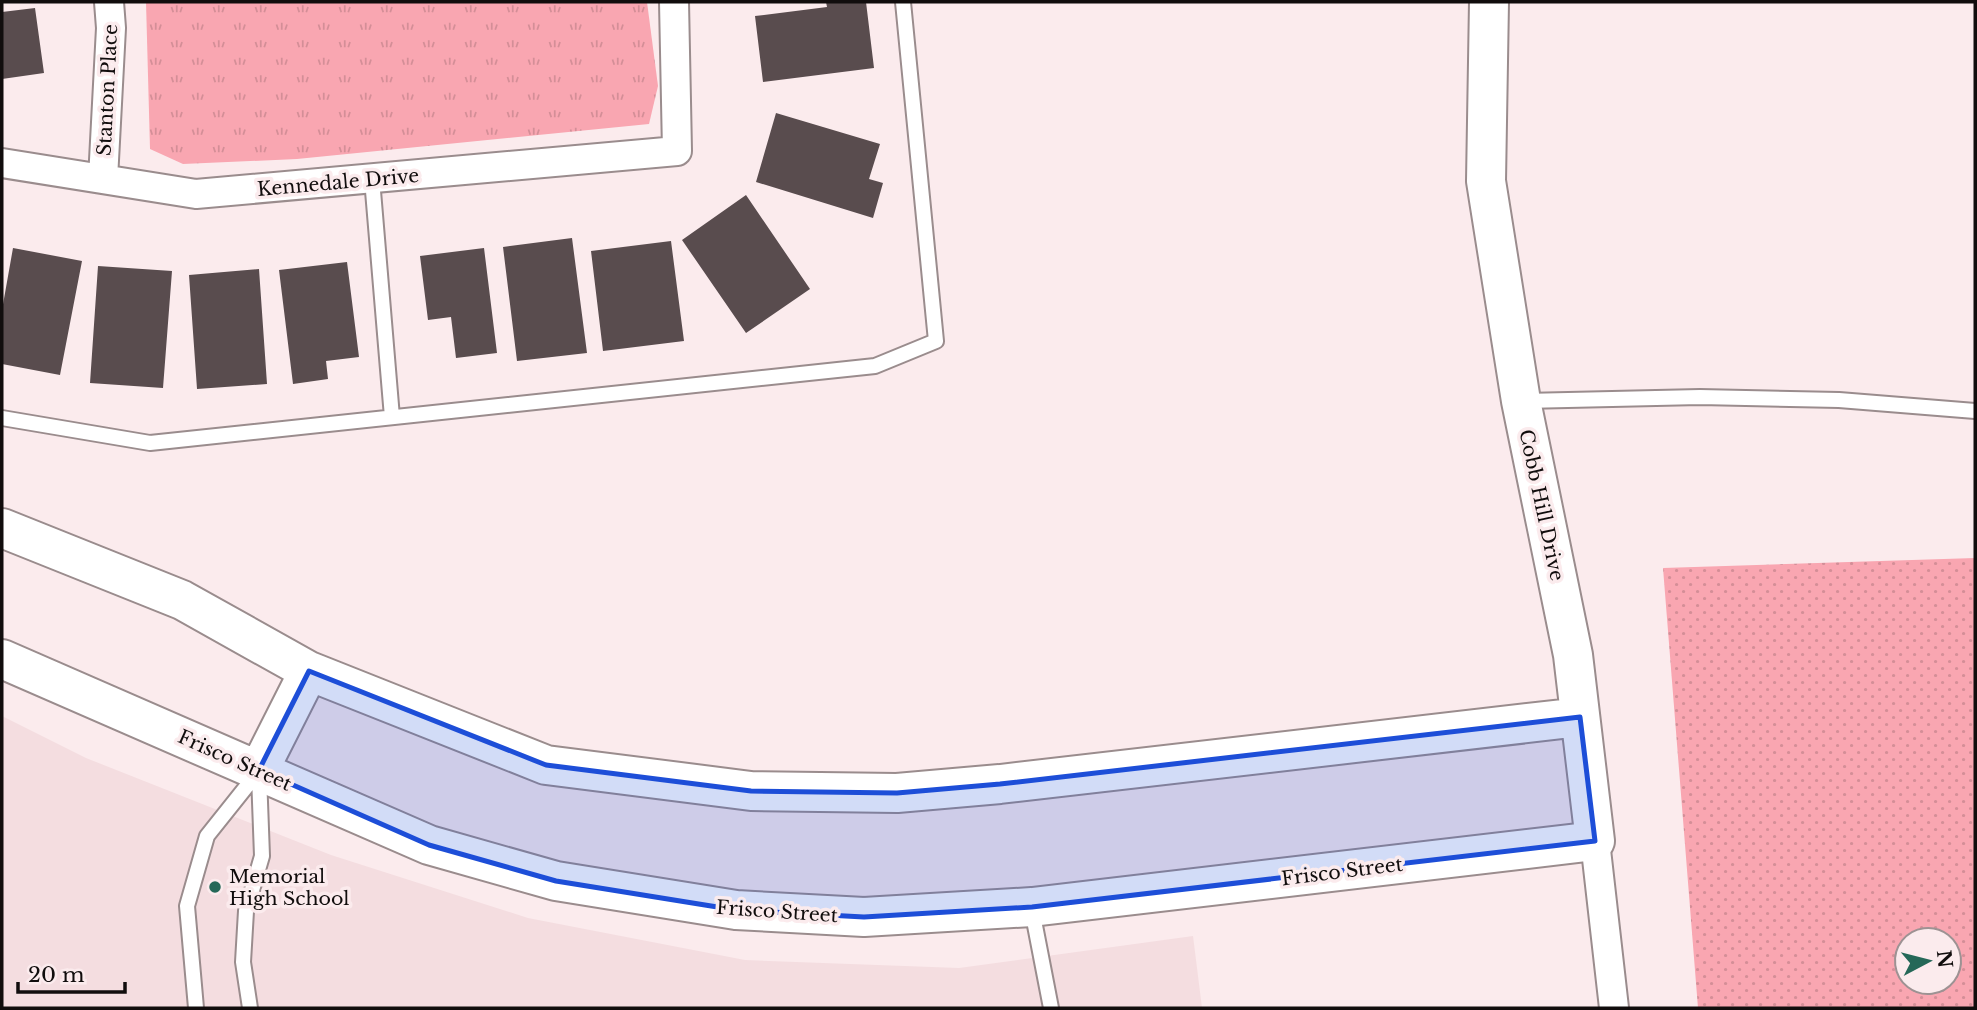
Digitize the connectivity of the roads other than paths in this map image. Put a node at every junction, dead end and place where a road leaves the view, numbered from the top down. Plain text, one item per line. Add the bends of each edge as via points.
1 (109, 2) edge
2 (674, 2) edge
3 (903, 2) edge
4 (1489, 2) edge
5 (2, 163) edge
6 (372, 178) junction
7 (103, 179) junction
8 (1521, 401) junction
9 (1975, 411) edge
10 (392, 417) junction
11 (2, 418) edge
12 (2, 528) edge
13 (2, 659) edge
14 (309, 671) junction
15 (1580, 717) junction
16 (259, 771) junction
17 (1595, 841) junction
18 (1032, 907) junction
19 (196, 1008) edge
20 (250, 1008) edge
21 (1051, 1008) edge
22 (1614, 1008) edge

1 - 7 street, Stanton Place
2 - 6 street, Kennedale Drive via 677,151
3 - 10 lane via 936,341 875,366
4 - 8 street, Cobb Hill Drive via 1486,181
5 - 7 street, Kennedale Drive
6 - 7 street, Kennedale Drive via 196,194
6 - 10 lane
8 - 9 lane via 1839,400
8 - 15 street, Cobb Hill Drive via 1573,655
10 - 11 lane via 150,443
12 - 14 street via 182,600
13 - 16 street, Frisco Street
14 - 15 street via 546,765 751,791 897,793 1000,784
14 - 16 street
15 - 17 street, Cobb Hill Drive
16 - 18 street, Frisco Street via 429,845 556,881 736,910 864,917
16 - 19 lane via 207,836 187,906
16 - 20 lane via 262,856 246,911 243,962
17 - 18 street, Frisco Street
17 - 22 street, Cobb Hill Drive
18 - 21 lane

